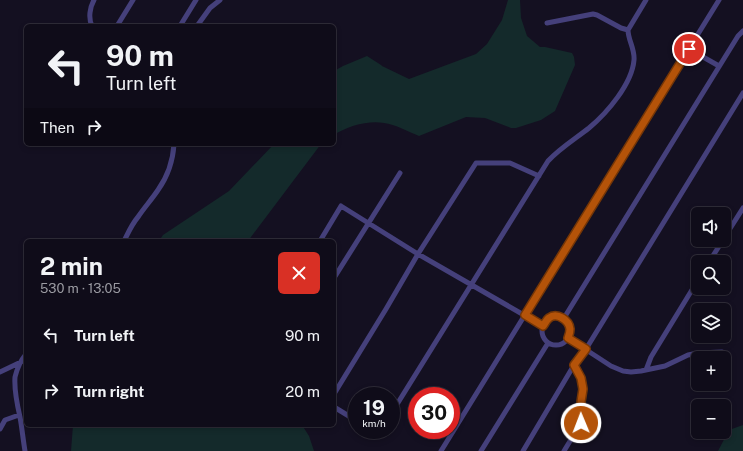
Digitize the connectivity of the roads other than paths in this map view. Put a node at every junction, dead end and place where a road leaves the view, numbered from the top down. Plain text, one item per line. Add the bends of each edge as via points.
1 (94, 0) edge
2 (133, 0) edge
3 (196, 0) edge
4 (220, 0) edge
5 (646, 0) edge
6 (719, 0) edge
7 (547, 23) dead end
8 (91, 24) edge
9 (118, 24) edge
10 (181, 24) edge
11 (198, 24) edge
12 (628, 30) junction
13 (743, 31) edge
14 (689, 49) junction
15 (719, 66) junction
16 (743, 94) edge
17 (174, 146) edge
18 (400, 173) dead end
19 (539, 176) junction
20 (743, 208) edge
21 (369, 223) junction
22 (731, 228) edge
23 (125, 239) edge
24 (321, 239) edge
25 (418, 254) junction
26 (336, 275) edge
27 (471, 285) junction
28 (691, 291) edge
29 (525, 315) junction
30 (564, 318) junction
31 (543, 326) junction
32 (568, 338) junction
33 (548, 343) junction
34 (586, 349) junction
35 (691, 354) edge
36 (24, 357) edge
37 (20, 362) junction
38 (574, 365) junction
39 (646, 370) junction
40 (0, 372) edge
41 (336, 391) edge
42 (400, 399) edge
43 (336, 408) edge
44 (19, 415) junction
45 (348, 416) edge
46 (3, 419) edge
47 (0, 429) edge
48 (25, 451) edge
49 (441, 451) edge
50 (481, 451) edge
51 (523, 451) edge
52 (564, 451) edge

1 - 8 street
2 - 9 street
3 - 10 street
4 - 11 street via 210,8
5 - 12 street
6 - 14 street
7 - 12 street via 593,14
12 - 19 street via 634,60 624,87 589,128 552,157
13 - 15 street
14 - 15 street
14 - 29 street
15 - 30 street
16 - 34 street
17 - 23 street via 170,168 163,182
18 - 21 street
19 - 25 street via 510,163 476,163
19 - 27 street
20 - 22 street
21 - 24 street via 341,206
21 - 25 street
21 - 26 street
25 - 27 street
25 - 41 street
27 - 29 street
27 - 42 street
28 - 39 street via 651,357
29 - 31 street
29 - 49 street
30 - 31 street via 553,316
30 - 32 street via 570,328
31 - 33 street via 542,334
32 - 33 street via 559,345
32 - 34 street
33 - 50 street
34 - 38 street
34 - 39 street via 623,371
35 - 39 street via 665,366
36 - 37 street
37 - 40 street
37 - 44 street via 15,388
38 - 51 street
38 - 52 street via 583,389 582,419
43 - 45 street
44 - 46 street
44 - 48 street
46 - 47 street

